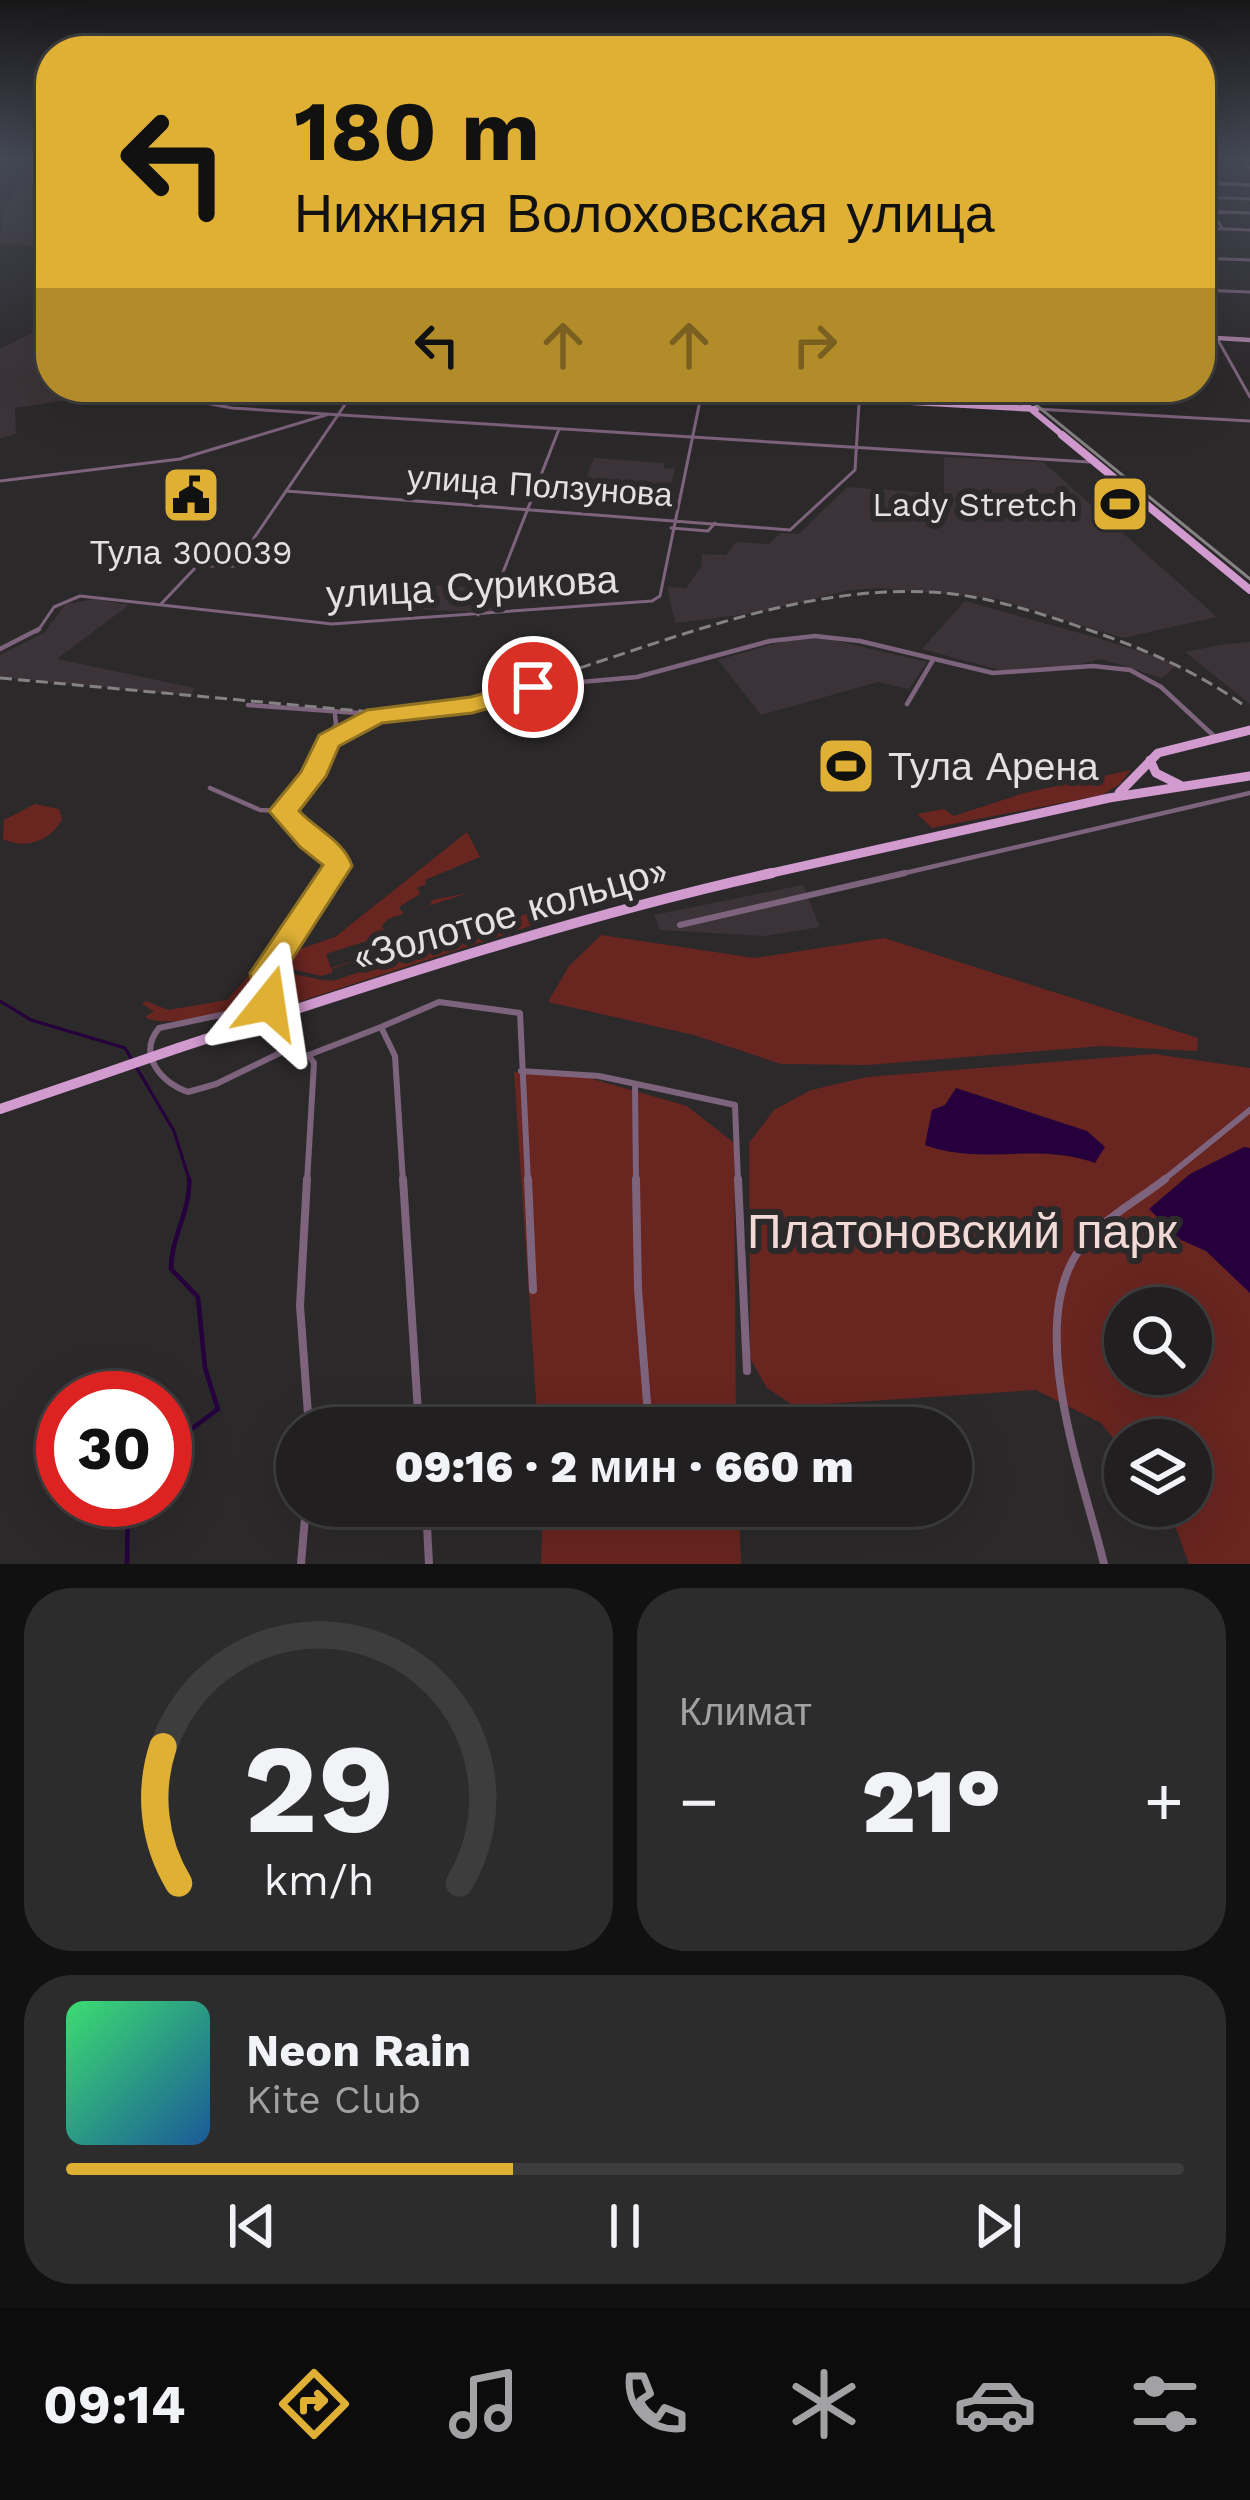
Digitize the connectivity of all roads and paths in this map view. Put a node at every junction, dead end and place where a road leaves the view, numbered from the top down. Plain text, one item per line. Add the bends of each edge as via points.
1 (1215, 259) edge
2 (1250, 260) edge
3 (1215, 291) edge
4 (1246, 292) edge
5 (1250, 302) edge
6 (1216, 338) joint
7 (1250, 340) edge
8 (1250, 398) edge
9 (200, 402) edge
10 (345, 402) edge
11 (700, 402) edge
12 (860, 402) edge
13 (925, 402) edge
14 (1023, 402) edge
15 (1024, 402) edge
16 (1033, 409) junction
17 (335, 414) junction
18 (1250, 421) edge
19 (559, 428) junction
20 (691, 437) junction
21 (859, 449) junction
22 (1096, 462) junction
23 (0, 482) edge
24 (286, 491) junction
25 (531, 508) junction
26 (672, 519) junction
27 (715, 523) junction
28 (671, 528) junction
29 (1250, 587) edge
30 (161, 604) junction
31 (477, 616) junction
32 (0, 650) edge
33 (933, 660) junction
34 (907, 704) dead end
35 (248, 705) dead end
36 (335, 715) junction
37 (376, 716) junction
38 (1250, 730) edge
39 (1215, 737) junction
40 (328, 741) junction
41 (1150, 760) junction
42 (1250, 776) edge
43 (1186, 787) junction
44 (210, 788) dead end
45 (1250, 794) edge
46 (1109, 798) junction
47 (284, 811) junction
48 (680, 925) dead end
49 (268, 997) junction
50 (302, 1007) junction
51 (272, 1017) junction
52 (381, 1027) junction
53 (285, 1031) junction
54 (282, 1052) junction
55 (306, 1056) junction
56 (521, 1071) junction
57 (635, 1084) junction
58 (0, 1108) edge
59 (1250, 1110) edge
60 (533, 1290) dead end
61 (747, 1371) dead end
62 (307, 1407) edge
63 (418, 1407) edge
64 (647, 1407) edge
65 (304, 1527) edge
66 (427, 1527) edge
67 (301, 1564) edge
68 (429, 1564) edge
69 (1105, 1564) edge

1 - 2 street
3 - 4 street
4 - 5 street
6 - 7 main road
6 - 8 street
9 - 17 street
10 - 17 street
11 - 20 street
12 - 21 street
13 - 16 main road
14 - 16 main road
15 - 16 main road
16 - 18 street
16 - 22 main road
16 - 29 main road
17 - 19 street
17 - 23 street via 180,459
17 - 24 street
19 - 20 street
19 - 25 street
20 - 21 street
20 - 26 street
21 - 22 street
21 - 27 street, улица Ползунова via 855,470 790,530
22 - 29 main road
24 - 25 street, улица Ползунова
24 - 30 street via 235,566 197,566
25 - 26 street, улица Ползунова
25 - 31 street
26 - 27 street, улица Ползунова
26 - 28 street
27 - 28 street via 708,531
28 - 31 street, улица Сурикова via 660,596 652,602
30 - 31 street, улица Сурикова via 332,624
30 - 32 street, улица Сурикова via 80,596 54,607 36,634
33 - 34 street
33 - 37 street via 813,636 638,677 548,683 472,705
33 - 39 street via 1009,674 1125,668 1155,682
35 - 36 street
36 - 37 street
36 - 40 street
37 - 40 street
38 - 39 main road
39 - 41 main road
40 - 47 street
41 - 43 main road via 1161,776
41 - 46 main road
42 - 43 main road, «Золотое кольцо»
43 - 46 main road, «Золотое кольцо»
44 - 47 street via 260,810
45 - 48 street
46 - 50 main road, «Золотое кольцо» via 564,923
47 - 49 street via 338,865 266,973
49 - 51 street
49 - 54 street via 159,1028 148,1048 164,1080 188,1092
50 - 51 main road, «Золотое кольцо»
50 - 53 street
51 - 53 street
51 - 58 main road, «Золотое кольцо», bridge
52 - 55 street
52 - 56 street via 439,1001 520,1013
52 - 63 street via 401,1097
53 - 54 street
54 - 55 street
55 - 62 street via 314,1069 300,1306
56 - 57 street
56 - 60 street
57 - 61 street via 735,1106
57 - 64 street
59 - 69 street via 1080,1247 1056,1297 1054,1340
65 - 67 street
66 - 68 street

